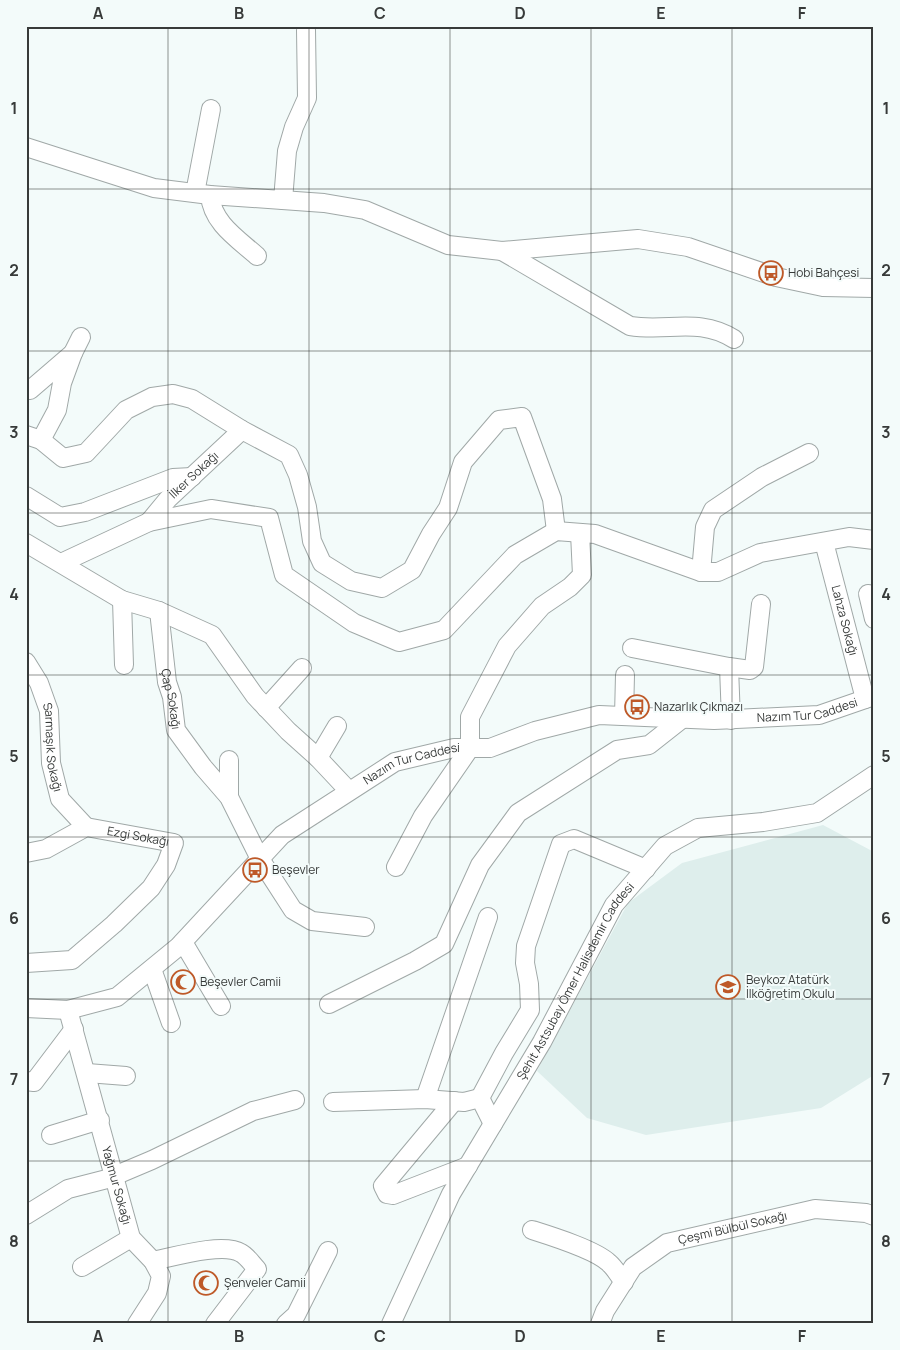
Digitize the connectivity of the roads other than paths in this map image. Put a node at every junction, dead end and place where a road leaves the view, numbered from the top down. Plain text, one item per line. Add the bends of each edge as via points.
1 (306, 30) dead end
2 (211, 109) dead end
3 (26, 147) edge
4 (202, 194) junction
5 (283, 200) junction
6 (502, 251) junction
7 (257, 256) dead end
8 (874, 288) edge
9 (81, 337) dead end
10 (734, 339) dead end
11 (73, 353) junction
12 (26, 389) edge
13 (242, 430) junction
14 (34, 438) edge
15 (809, 453) dead end
16 (192, 477) junction
17 (26, 496) edge
18 (149, 522) junction
19 (556, 531) junction
20 (580, 533) junction
21 (874, 540) edge
22 (824, 542) junction
23 (26, 543) edge
24 (61, 563) junction
25 (701, 572) junction
26 (868, 594) dead end
27 (122, 600) junction
28 (761, 604) dead end
29 (159, 611) junction
30 (874, 619) edge
31 (632, 648) dead end
32 (26, 662) edge
33 (124, 665) dead end
34 (729, 667) junction
35 (302, 668) dead end
36 (625, 675) dead end
37 (870, 698) edge
38 (266, 708) junction
39 (624, 716) junction
40 (682, 719) junction
41 (732, 720) junction
42 (337, 726) dead end
43 (470, 748) junction
44 (318, 758) junction
45 (229, 760) dead end
46 (874, 775) edge
47 (349, 791) junction
48 (229, 797) junction
49 (86, 827) junction
50 (26, 853) edge
51 (260, 859) junction
52 (396, 867) dead end
53 (646, 869) junction
54 (488, 917) dead end
55 (366, 927) dead end
56 (183, 942) junction
57 (26, 963) edge
58 (152, 969) junction
59 (329, 1004) dead end
60 (221, 1006) dead end
61 (26, 1008) edge
62 (68, 1010) junction
63 (171, 1023) dead end
64 (74, 1028) junction
65 (87, 1073) junction
66 (126, 1076) dead end
67 (26, 1081) edge
68 (480, 1098) junction
69 (425, 1099) junction
70 (295, 1100) dead end
71 (454, 1101) junction
72 (333, 1102) dead end
73 (100, 1120) junction
74 (493, 1124) junction
75 (51, 1135) dead end
76 (468, 1166) junction
77 (113, 1176) junction
78 (26, 1215) edge
79 (874, 1216) edge
80 (532, 1230) dead end
81 (131, 1238) junction
82 (328, 1251) dead end
83 (153, 1262) junction
84 (82, 1267) dead end
85 (624, 1282) junction
86 (610, 1305) junction
87 (136, 1324) edge
88 (215, 1324) edge
89 (286, 1324) edge
90 (391, 1324) edge
91 (600, 1324) edge
92 (613, 1324) edge

1 - 5 street via 307,98 287,151
2 - 4 street
3 - 4 street via 154,188
4 - 5 street
4 - 7 street via 220,223
5 - 6 street via 365,210 448,245
6 - 8 street via 638,239 688,247 776,277 823,287
6 - 10 street via 630,326 646,329 695,325 722,331
9 - 11 street
11 - 12 street via 30,390
11 - 14 street via 57,410
13 - 14 street via 192,400 173,394 152,397 126,410 86,453 63,458
13 - 16 street, İlker Sokağı
13 - 19 street via 289,455 305,499 312,541 322,563 351,581 382,588 412,570 448,508 463,462 499,420 522,417 552,499
15 - 25 street via 762,477 713,510 705,527
16 - 17 street via 173,478 85,512 60,516
16 - 18 street, İlker Sokağı
18 - 19 street via 211,509 269,518 284,574 354,623 399,642 444,630 516,555
18 - 24 street
19 - 20 street
20 - 25 street via 595,534
20 - 43 street via 582,575 542,606 507,646 470,717
21 - 22 street via 849,537
22 - 25 street via 760,553 718,572
22 - 37 street, Lahza Sokağı
23 - 24 street
24 - 27 street
26 - 30 street
27 - 29 street
27 - 33 street
28 - 34 street via 754,667 750,670
29 - 38 street via 212,636
29 - 48 street, Çap Sokağı via 176,730
31 - 34 street
32 - 49 street, Sarmaşık Sokağı via 39,683 49,710 51,763 60,799
34 - 41 street
35 - 38 street
36 - 39 street
37 - 41 street, Nazım Tur Caddesi via 819,715
38 - 44 street
39 - 40 street, Nazım Tur Caddesi
39 - 43 street, Nazım Tur Caddesi via 599,715 536,731 490,748
40 - 41 street, Nazım Tur Caddesi
40 - 59 street via 649,744 617,750 518,813 480,865 444,944
42 - 44 street
43 - 47 street, Nazım Tur Caddesi via 454,748 395,762
43 - 52 street via 423,816
44 - 47 street
45 - 48 street, Çap Sokağı
46 - 53 street, Şehit Astsubay Ömer Halisdemir Caddesi via 817,813 698,828 665,846
47 - 51 street, Nazım Tur Caddesi via 282,835
48 - 51 street, Çap Sokağı
49 - 50 street via 46,849
49 - 57 street, Ezgi Sokağı via 174,843 166,865 151,888 72,960
51 - 55 street, Çap Sokağı via 293,910 312,921
51 - 56 street, Nazım Tur Caddesi
53 - 68 street via 574,840 561,844 526,946 530,1010
53 - 74 street, Şehit Astsubay Ömer Halisdemir Caddesi via 614,905 542,1042
54 - 69 street
56 - 58 street, Nazım Tur Caddesi
56 - 60 street
58 - 62 street, Nazım Tur Caddesi via 117,998
58 - 63 street
61 - 62 street, Nazım Tur Caddesi
62 - 64 street, Yağmur Sokağı
64 - 65 street, Yağmur Sokağı
64 - 67 street via 34,1082
65 - 66 street
65 - 73 street, Yağmur Sokağı
68 - 71 street
68 - 74 street
69 - 71 street
69 - 72 street
70 - 77 street via 253,1111
71 - 76 street via 383,1186 388,1194 393,1195
73 - 75 street
73 - 77 street, Yağmur Sokağı
74 - 76 street, Şehit Astsubay Ömer Halisdemir Caddesi
76 - 90 street, Şehit Astsubay Ömer Halisdemir Caddesi via 451,1194
77 - 78 street via 68,1189
77 - 81 street, Yağmur Sokağı
79 - 85 street, Çeşmi Bülbül Sokağı via 815,1209 667,1243 633,1267
80 - 85 street via 601,1256
81 - 83 street, Yağmur Sokağı
81 - 84 street
82 - 89 street via 296,1315
83 - 87 street, Yağmur Sokağı via 161,1276 157,1293
83 - 88 street via 230,1248 242,1253 257,1269
85 - 86 street, Çeşmi Bülbül Sokağı
86 - 91 street, Çeşmi Bülbül Sokağı
86 - 92 street

